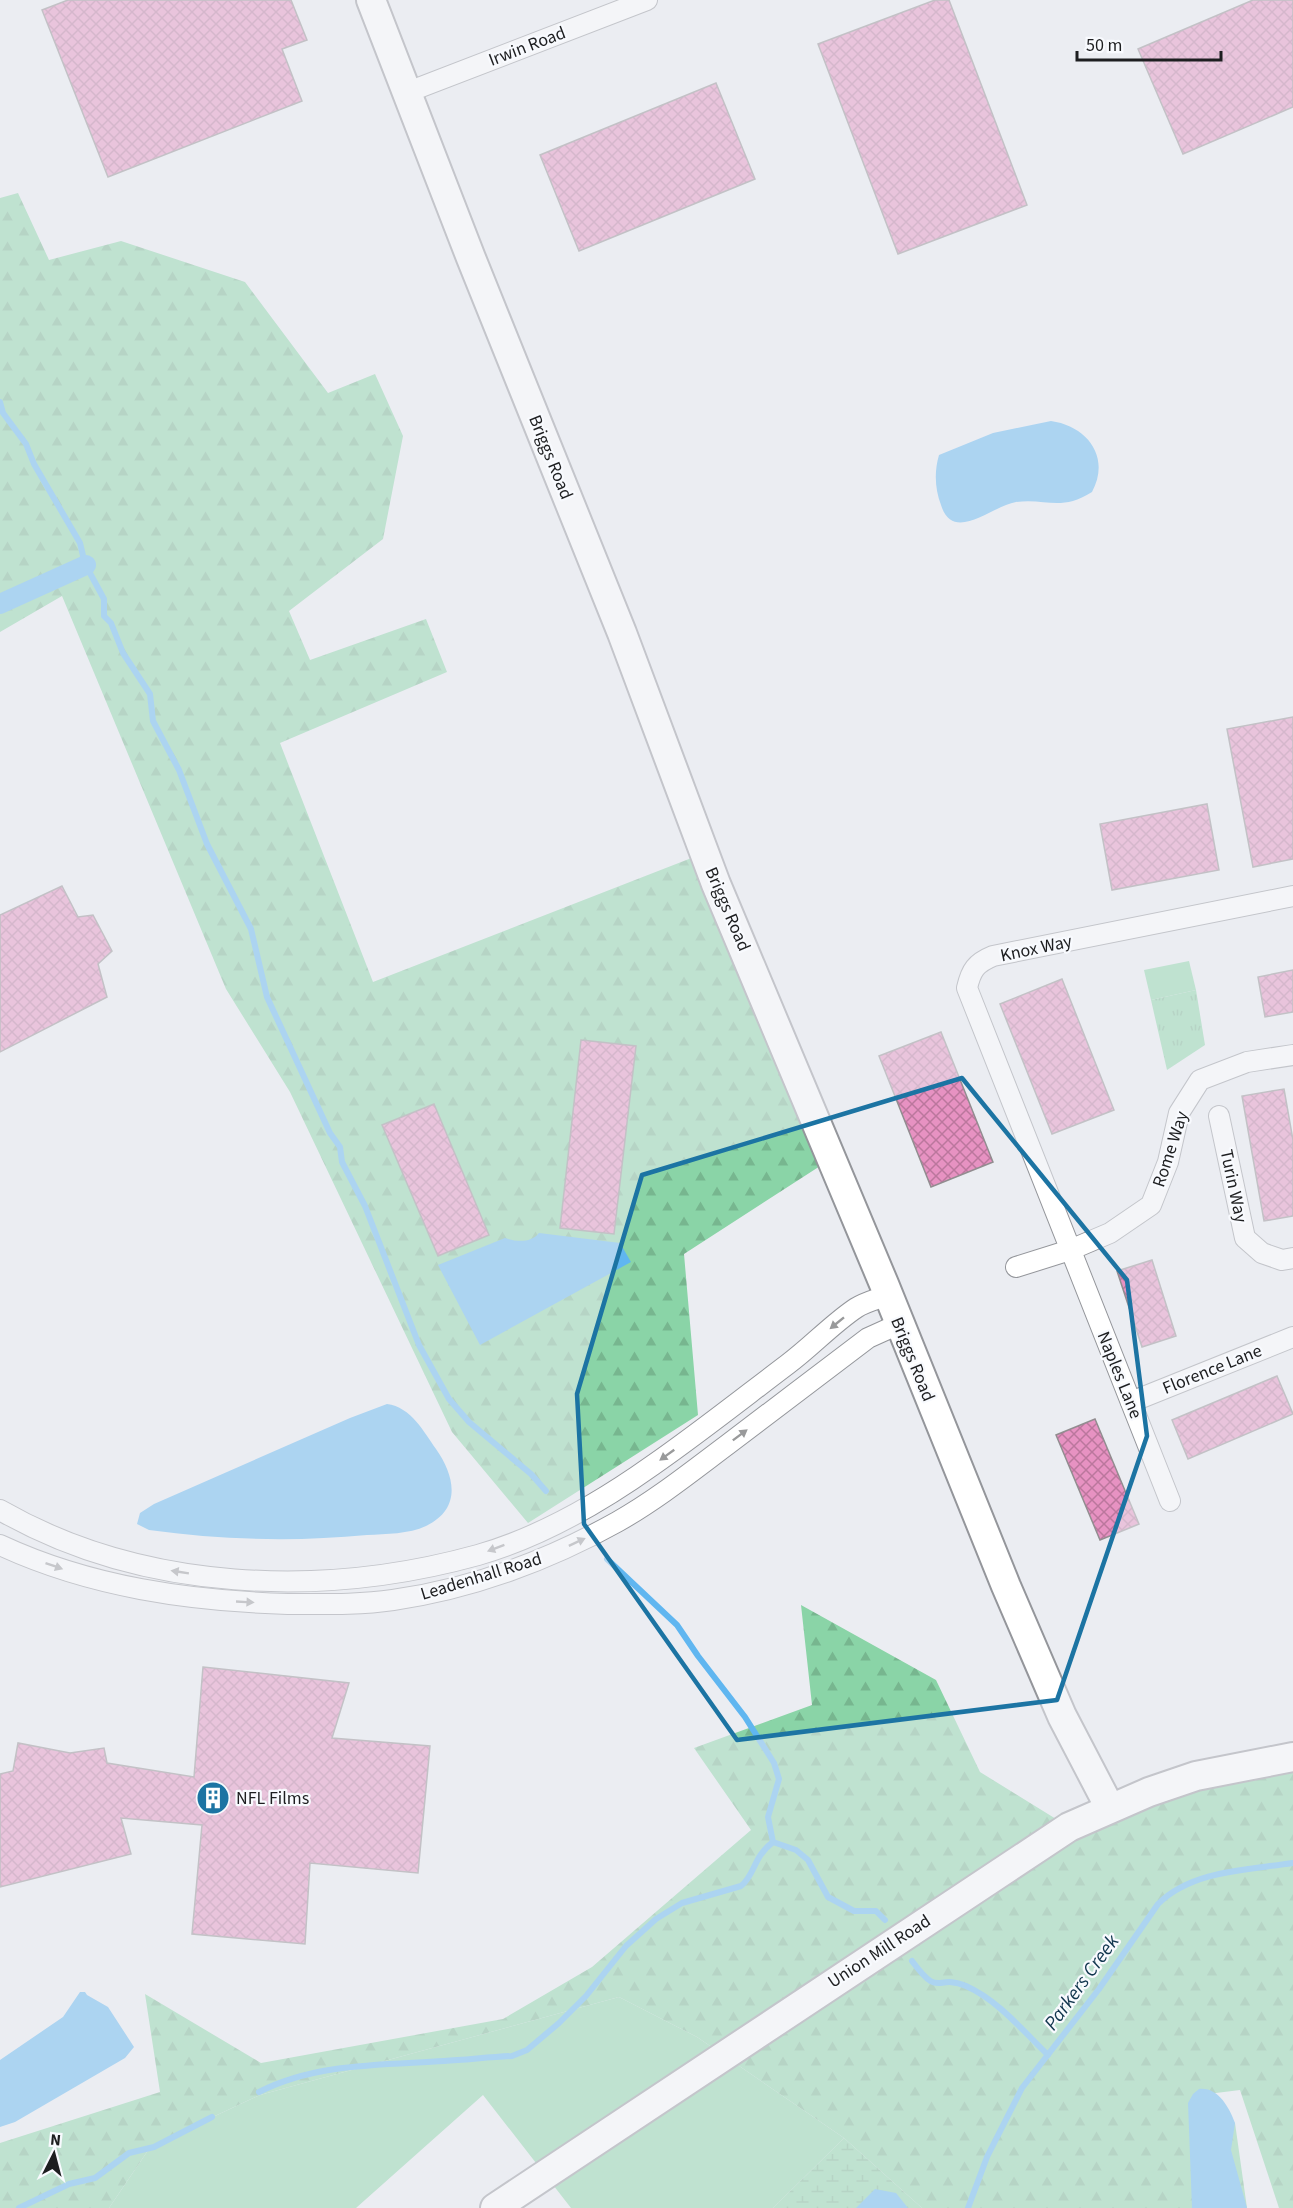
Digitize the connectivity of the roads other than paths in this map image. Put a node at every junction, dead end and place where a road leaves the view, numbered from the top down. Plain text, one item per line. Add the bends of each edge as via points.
1 (371, 0) edge
2 (647, 0) edge
3 (408, 92) junction
4 (1293, 896) edge
5 (1293, 1055) edge
6 (1220, 1116) dead end
7 (1070, 1250) junction
8 (1293, 1258) edge
9 (1016, 1267) dead end
10 (888, 1295) junction
11 (899, 1324) junction
12 (1293, 1337) edge
13 (1131, 1402) junction
14 (1170, 1501) dead end
15 (0, 1510) edge
16 (0, 1545) edge
17 (1293, 1757) edge
18 (1110, 1808) junction
19 (495, 2208) edge

1 - 3 street, Briggs Road
2 - 3 street, Irwin Road
3 - 10 street, Briggs Road via 622,633 716,884
4 - 7 street, Knox Way via 993,956 980,961 970,972 967,988 971,1003
5 - 7 street, Rome Way via 1246,1062 1200,1080 1179,1113 1168,1162 1151,1206 1110,1233
6 - 8 street, Turin Way via 1245,1238 1262,1253 1282,1260
7 - 9 street, Rome Way
7 - 13 street, Naples Lane
10 - 11 street, Briggs Road
10 -> 15 street, Leadenhall Road via 858,1307 787,1365 605,1497 529,1535 444,1564 348,1580 208,1576 100,1553
16 -> 11 street, Leadenhall Road via 113,1584 218,1601 358,1603 460,1586 526,1565 617,1522 673,1486 868,1338
11 - 18 street, Briggs Road via 1062,1716
12 - 13 street, Florence Lane
13 - 14 street, Naples Lane
17 - 18 street, Union Mill Road via 1196,1776
18 - 19 street, Union Mill Road via 1069,1827 1028,1853

